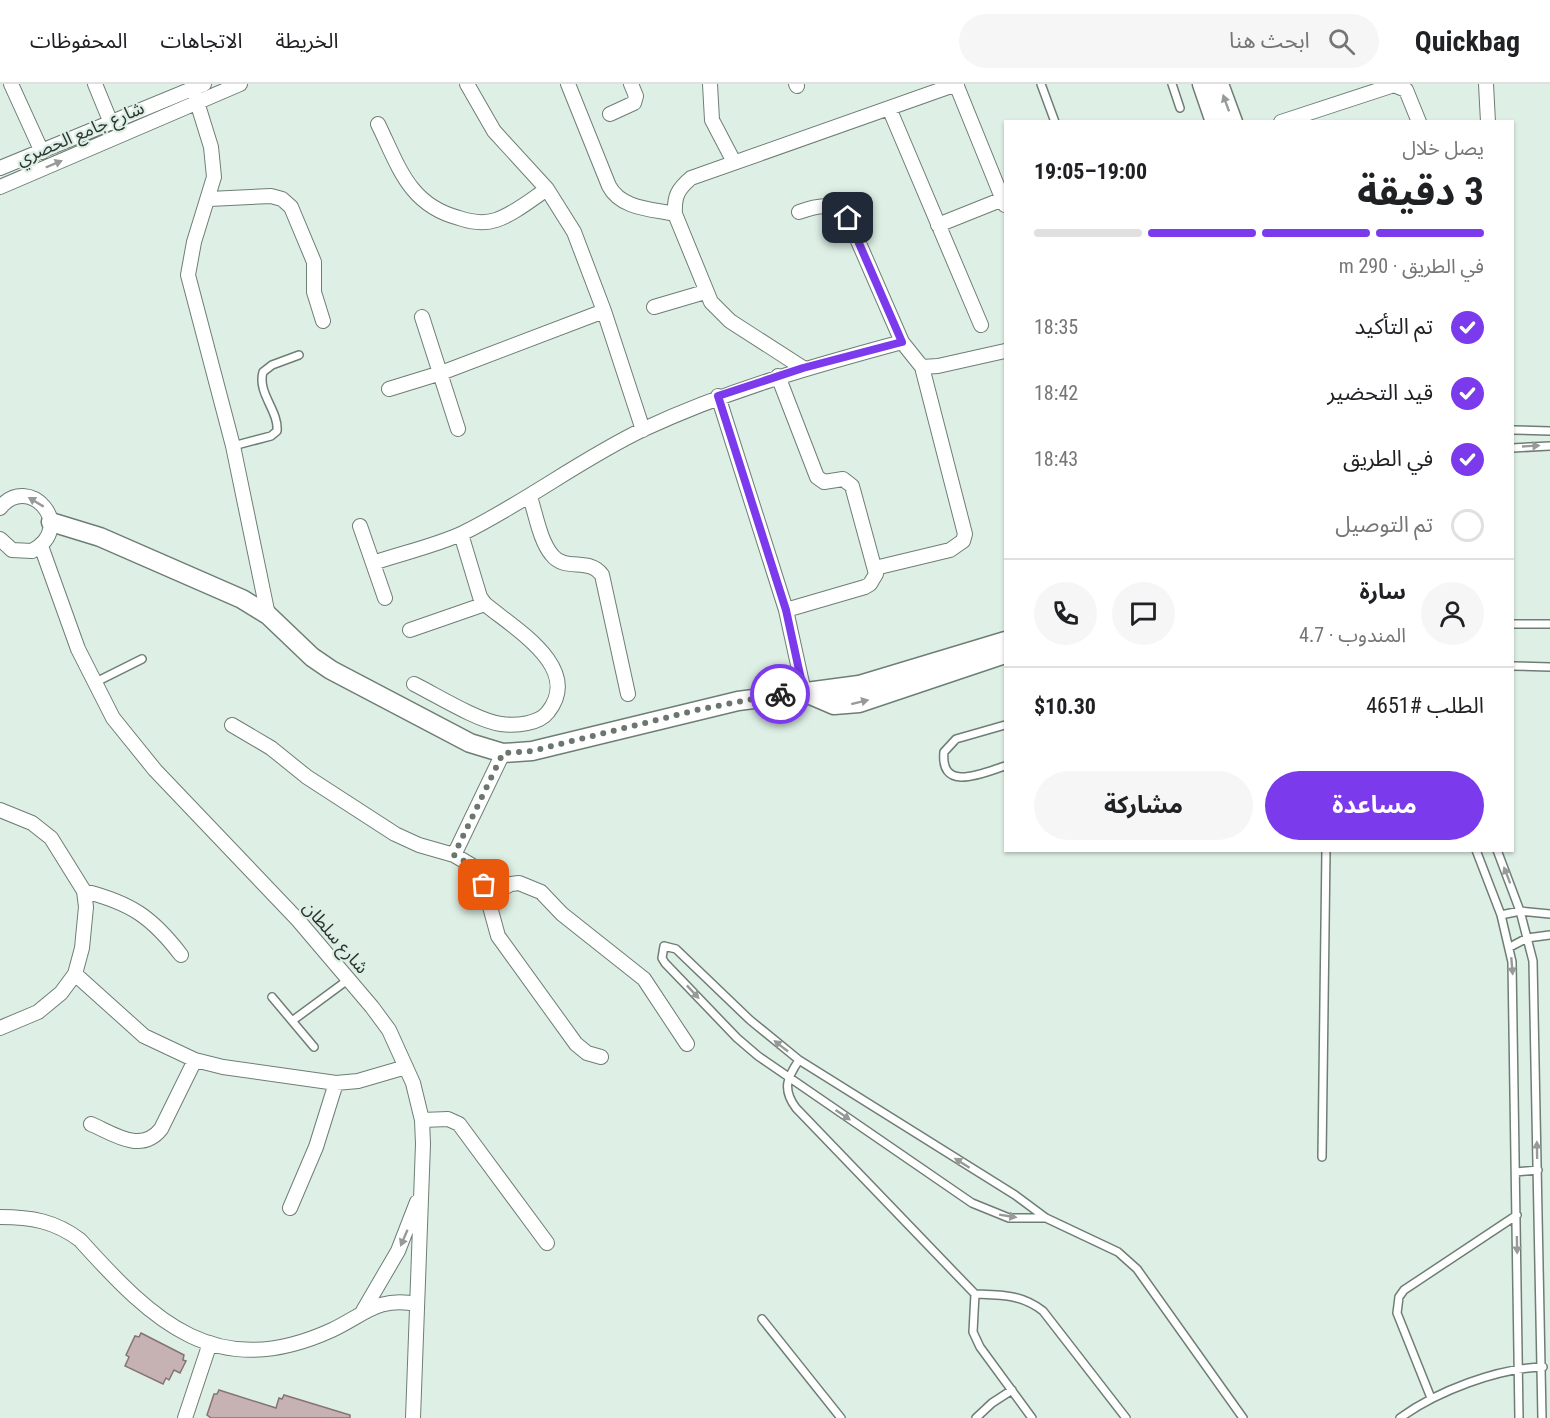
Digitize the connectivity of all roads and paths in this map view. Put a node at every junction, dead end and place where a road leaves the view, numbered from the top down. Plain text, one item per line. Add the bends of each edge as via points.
1 (12, 84) edge
2 (95, 84) edge
3 (240, 84) edge
4 (467, 84) edge
5 (568, 84) edge
6 (631, 84) edge
7 (710, 84) edge
8 (956, 84) edge
9 (1041, 84) edge
10 (1172, 84) edge
11 (1202, 84) edge
12 (1219, 84) edge
13 (1486, 84) edge
14 (1369, 88) edge
15 (198, 92) edge
16 (889, 108) junction
17 (1180, 108) dead end
18 (610, 114) dead end
19 (1054, 120) edge
20 (1214, 120) edge
21 (1232, 120) edge
22 (1286, 120) edge
23 (1418, 120) edge
24 (1488, 120) edge
25 (111, 123) junction
26 (378, 124) dead end
27 (42, 152) junction
28 (734, 162) junction
29 (0, 168) edge
30 (0, 187) edge
31 (547, 189) junction
32 (209, 199) junction
33 (1004, 202) edge
34 (799, 212) dead end
35 (675, 214) junction
36 (938, 225) junction
37 (705, 292) junction
38 (654, 307) dead end
39 (604, 310) junction
40 (422, 317) dead end
41 (323, 321) dead end
42 (981, 325) dead end
43 (902, 342) junction
44 (1004, 351) edge
45 (299, 355) dead end
46 (922, 367) junction
47 (803, 368) junction
48 (441, 373) junction
49 (778, 376) junction
50 (389, 389) dead end
51 (718, 396) junction
52 (458, 429) dead end
53 (643, 430) junction
54 (1514, 430) edge
55 (1550, 431) edge
56 (233, 446) junction
57 (1550, 446) edge
58 (1514, 448) edge
59 (530, 497) junction
60 (3, 500) edge
61 (51, 522) junction
62 (360, 526) dead end
63 (461, 534) junction
64 (0, 539) edge
65 (41, 546) junction
66 (373, 563) junction
67 (875, 568) junction
68 (385, 598) dead end
69 (485, 604) junction
70 (786, 610) junction
71 (268, 615) junction
72 (1514, 624) edge
73 (1550, 624) edge
74 (410, 630) dead end
75 (1004, 641) edge
76 (1004, 653) edge
77 (142, 659) dead end
78 (1514, 666) edge
79 (1550, 667) edge
80 (94, 683) junction
81 (414, 684) dead end
82 (804, 693) junction
83 (628, 694) dead end
84 (232, 724) dead end
85 (1004, 725) edge
86 (503, 753) junction
87 (1004, 766) edge
88 (0, 810) edge
89 (1326, 852) edge
90 (1477, 852) edge
91 (1498, 852) edge
92 (454, 855) junction
93 (84, 891) junction
94 (488, 896) junction
95 (1520, 912) junction
96 (1550, 914) edge
97 (1501, 915) junction
98 (1550, 935) edge
99 (1527, 938) junction
100 (1510, 947) junction
101 (181, 955) dead end
102 (75, 974) junction
103 (349, 979) junction
104 (272, 997) dead end
105 (292, 1022) junction
106 (0, 1028) edge
107 (687, 1044) dead end
108 (314, 1047) dead end
109 (601, 1057) dead end
110 (195, 1060) junction
111 (799, 1060) junction
112 (406, 1067) junction
113 (788, 1078) junction
114 (336, 1083) junction
115 (422, 1120) junction
116 (91, 1124) dead end
117 (1322, 1157) dead end
118 (1538, 1170) junction
119 (1516, 1172) junction
120 (424, 1184) junction
121 (290, 1208) dead end
122 (1517, 1215) junction
123 (0, 1217) edge
124 (1046, 1218) junction
125 (547, 1243) dead end
126 (975, 1294) junction
127 (417, 1304) junction
128 (362, 1313) junction
129 (762, 1319) dead end
130 (210, 1343) junction
131 (1518, 1367) junction
132 (1543, 1367) junction
133 (1012, 1390) junction
134 (1431, 1398) junction
135 (185, 1418) edge
136 (413, 1418) edge
137 (842, 1418) edge
138 (976, 1418) edge
139 (1032, 1418) edge
140 (1126, 1418) edge
141 (1243, 1418) edge
142 (1400, 1418) edge
143 (1519, 1418) edge
144 (1542, 1418) edge

1 - 27 street
2 - 25 street
3 - 15 street, شارع جامع الحصري
4 - 31 street via 494,131
5 - 35 street via 616,197 628,204
6 - 18 street via 636,96 634,103
7 - 28 street via 712,120
8 - 16 street
8 - 33 street
9 - 19 lane
10 - 17 lane
11 - 20 street
21 -> 12 street
13 - 24 street
14 - 22 street
14 - 23 street via 1400,85 1411,97
15 - 25 street, شارع جامع الحصري
30 -> 15 street, شارع جامع الحصري
15 - 32 street via 213,156
16 - 28 street
16 - 36 street
25 - 27 street, شارع جامع الحصري
26 - 31 street via 408,184 422,201 441,213 479,223 496,220
27 - 29 street, شارع جامع الحصري
28 - 35 street via 692,178 680,187 674,200
31 - 39 street via 574,232
32 - 41 street via 271,196 291,207 314,262 314,292
32 - 56 street via 194,242 188,275
33 - 36 street
34 - 43 street via 827,205 848,218
35 - 37 street
36 - 42 street
37 - 38 street
37 - 47 street via 730,321
39 - 48 street
39 - 53 street
40 - 48 street
43 - 46 street
43 - 47 street
44 - 46 street
45 - 56 lane via 263,372 262,384 277,431
46 - 67 street via 965,534 957,547
47 - 49 street
48 - 50 street
48 - 52 street
49 - 51 street
49 - 67 street via 817,477 824,482 843,479 850,483
51 - 53 street
51 - 70 street
53 - 59 street via 569,470
54 - 55 lane
56 - 71 street
58 -> 57 lane
59 - 63 street
59 - 83 street via 551,555 563,563 591,566 602,575
61 -> 60 street via 49,513 36,499 26,496
61 - 65 street
61 - 71 street via 100,537 236,596
62 - 66 street
63 - 66 street
63 - 69 street via 477,590
64 - 65 street via 12,550 22,552
65 - 80 street, شارع سلطان
66 - 68 street
67 - 70 street via 870,584
69 - 74 street
69 - 81 street via 537,647 556,673 560,687 557,702 544,717 524,724 499,724
70 - 82 street
71 - 86 street via 331,670 470,742
72 - 73 lane
75 - 82 street via 870,683
82 -> 76 street via 834,705 859,703
77 - 80 lane
78 - 79 lane
80 - 103 street, شارع سلطان via 132,743
82 - 86 street via 738,701 532,751
84 - 92 street via 395,834
85 - 87 lane via 956,739 944,752 943,761 952,776 961,778
86 - 92 street
88 - 93 street via 42,829 60,850
89 - 117 lane
90 - 97 lane
95 -> 91 lane
92 - 94 street via 471,865
93 - 101 street via 124,903 147,916
93 - 102 street via 86,925
94 - 107 street via 519,883 541,892 562,915 644,979
94 - 109 street via 493,924 502,941 576,1044
95 - 96 lane
95 - 97 lane
95 - 99 lane
97 - 100 lane
98 - 99 lane
99 - 100 lane
118 -> 99 lane via 1533,970
100 -> 119 lane
102 - 106 street via 51,1002 19,1022
102 - 110 street via 144,1036
103 - 105 lane
103 - 112 street, شارع سلطان via 389,1030
104 - 105 lane
105 - 108 lane
110 - 114 street
110 - 116 street via 155,1137 139,1143 129,1141
111 - 113 lane
111 -> 113 lane via 750,1020 676,949 664,946 665,963 737,1038
124 -> 111 lane
112 - 114 street
112 - 115 street, شارع سلطان
113 -> 124 lane via 972,1203 1009,1218
113 - 126 lane via 788,1096 796,1108
114 - 121 street via 316,1147
115 - 120 street, شارع سلطان
115 - 125 street via 448,1119 459,1124
118 - 119 lane
118 - 132 lane
119 - 122 lane
120 - 127 street, شارع سلطان
120 -> 128 street via 398,1251
122 -> 131 lane
122 - 134 lane via 1399,1297 1397,1313
123 - 130 street via 37,1218 67,1230 153,1314 186,1335
124 - 141 lane via 1118,1252 1137,1269
126 - 133 lane via 973,1332
126 - 140 lane via 1016,1296 1042,1311
127 - 128 street via 388,1301
127 - 136 street, شارع سلطان
128 - 130 street via 313,1337 278,1346 241,1350
129 - 137 lane
130 - 135 street
131 - 132 lane
131 - 134 lane
131 - 143 lane
132 - 144 lane
133 - 138 lane
133 - 139 lane
134 - 142 lane

